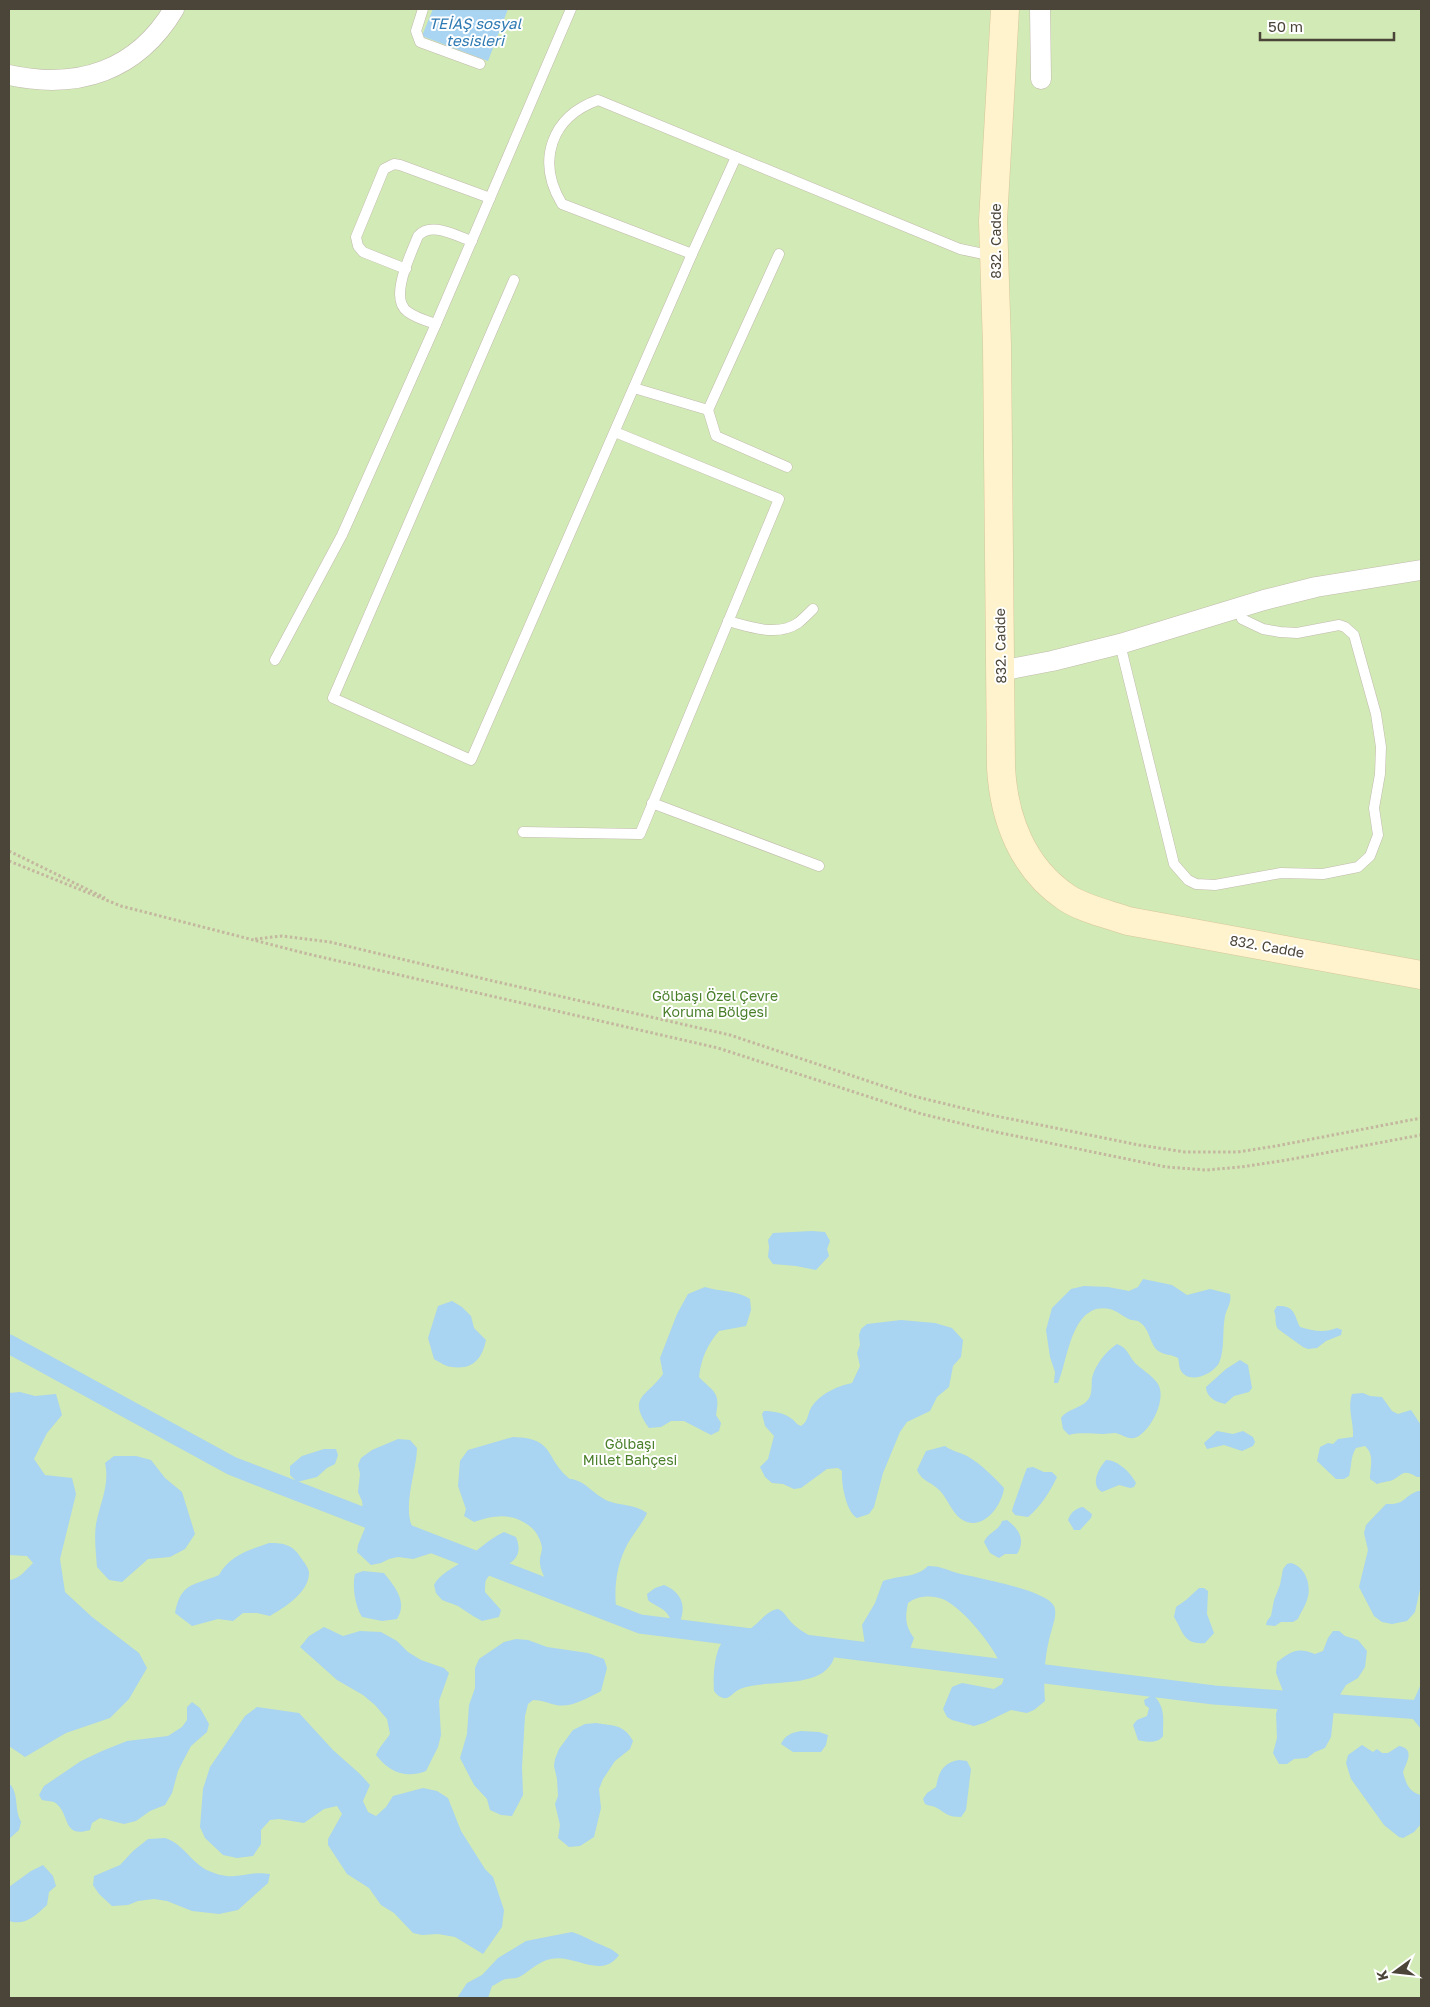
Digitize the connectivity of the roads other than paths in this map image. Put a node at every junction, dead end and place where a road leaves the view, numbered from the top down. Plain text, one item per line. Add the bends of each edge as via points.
1 (174, 9) edge
2 (423, 9) edge
3 (571, 9) edge
4 (1005, 9) edge
5 (1040, 9) edge
6 (480, 64) dead end
7 (9, 74) edge
8 (1041, 79) dead end
9 (736, 157) junction
10 (490, 198) junction
11 (472, 241) junction
12 (692, 254) junction
13 (779, 254) dead end
14 (994, 256) junction
15 (406, 270) junction
16 (514, 280) dead end
17 (436, 324) junction
18 (634, 388) junction
19 (708, 410) junction
20 (615, 432) junction
21 (787, 467) dead end
22 (1421, 570) edge
23 (813, 609) dead end
24 (1239, 609) junction
25 (728, 621) junction
26 (1120, 644) junction
27 (275, 660) dead end
28 (1000, 671) junction
29 (652, 803) junction
30 (523, 832) dead end
31 (819, 866) dead end
32 (1421, 974) edge

1 - 7 street via 154,37 115,67 70,79
2 - 6 lane via 416,31 420,42
3 - 10 lane
4 - 14 street, 832. Cadde via 993,221
5 - 8 street
9 - 12 lane
9 - 12 lane via 598,100 573,114 560,126 555,137 549,171 562,204
9 - 14 lane via 960,249
10 - 11 lane
10 - 15 lane via 400,165 384,169 356,237 357,242 363,252
11 - 15 lane via 433,229 424,230 418,236
11 - 17 lane
12 - 18 lane
13 - 19 lane
14 - 28 street, 832. Cadde
15 - 17 lane via 399,292 402,306 407,312
16 - 20 lane via 333,698 471,760
17 - 27 lane via 342,535
18 - 19 lane
18 - 20 lane
19 - 21 lane via 716,436
20 - 25 lane via 779,499
22 - 24 street via 1316,588
23 - 25 lane via 798,623 781,630
24 - 26 street
24 - 26 lane via 1242,619 1263,629 1296,632 1339,625 1354,635 1376,714 1381,746 1374,808 1378,835 1370,856 1358,867 1322,874 1281,873 1215,886 1196,884 1182,875 1174,864
25 - 29 lane
26 - 28 street
28 - 32 street, 832. Cadde via 1002,792 1007,815 1027,857 1044,879 1067,898 1128,921
29 - 30 lane via 640,834
29 - 31 lane

